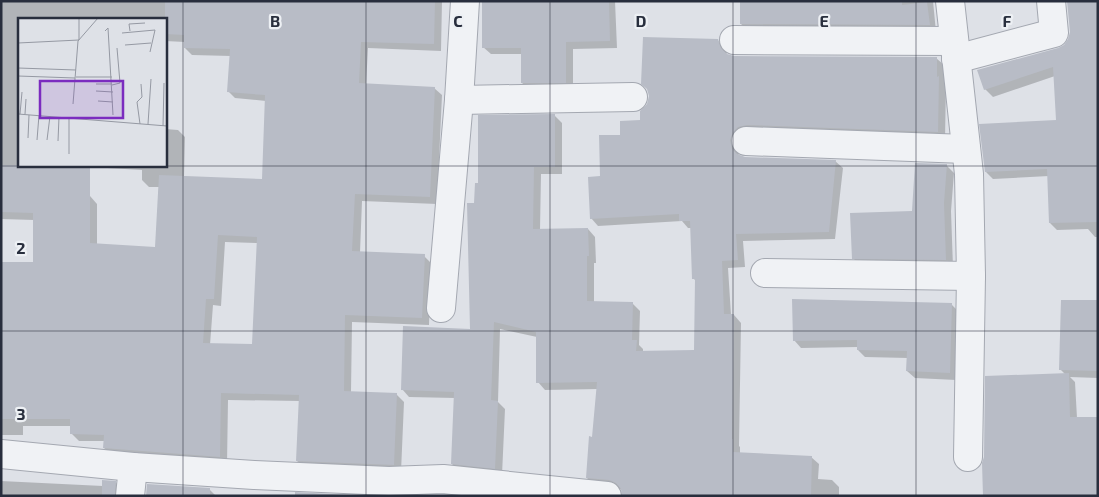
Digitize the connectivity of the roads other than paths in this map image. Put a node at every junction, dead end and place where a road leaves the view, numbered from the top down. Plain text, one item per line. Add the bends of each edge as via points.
1 (466, 1) edge
2 (950, 1) edge
3 (1051, 1) edge
4 (734, 40) dead end
5 (955, 50) junction
6 (633, 97) dead end
7 (459, 100) junction
8 (746, 142) dead end
9 (966, 149) junction
10 (764, 273) dead end
11 (971, 276) junction
12 (441, 308) dead end
13 (1, 454) edge
14 (968, 457) dead end
15 (133, 467) junction
16 (253, 485) edge
17 (388, 488) edge
18 (130, 496) edge
19 (607, 496) edge

1 - 7 street
2 - 5 street
3 - 5 street via 1054,33
4 - 5 street
5 - 9 street
6 - 7 street
7 - 12 street
8 - 9 street
9 - 11 street
10 - 11 street
11 - 14 street
13 - 15 street
15 - 16 street
15 - 18 street
16 - 17 street
17 - 19 street via 443,478

